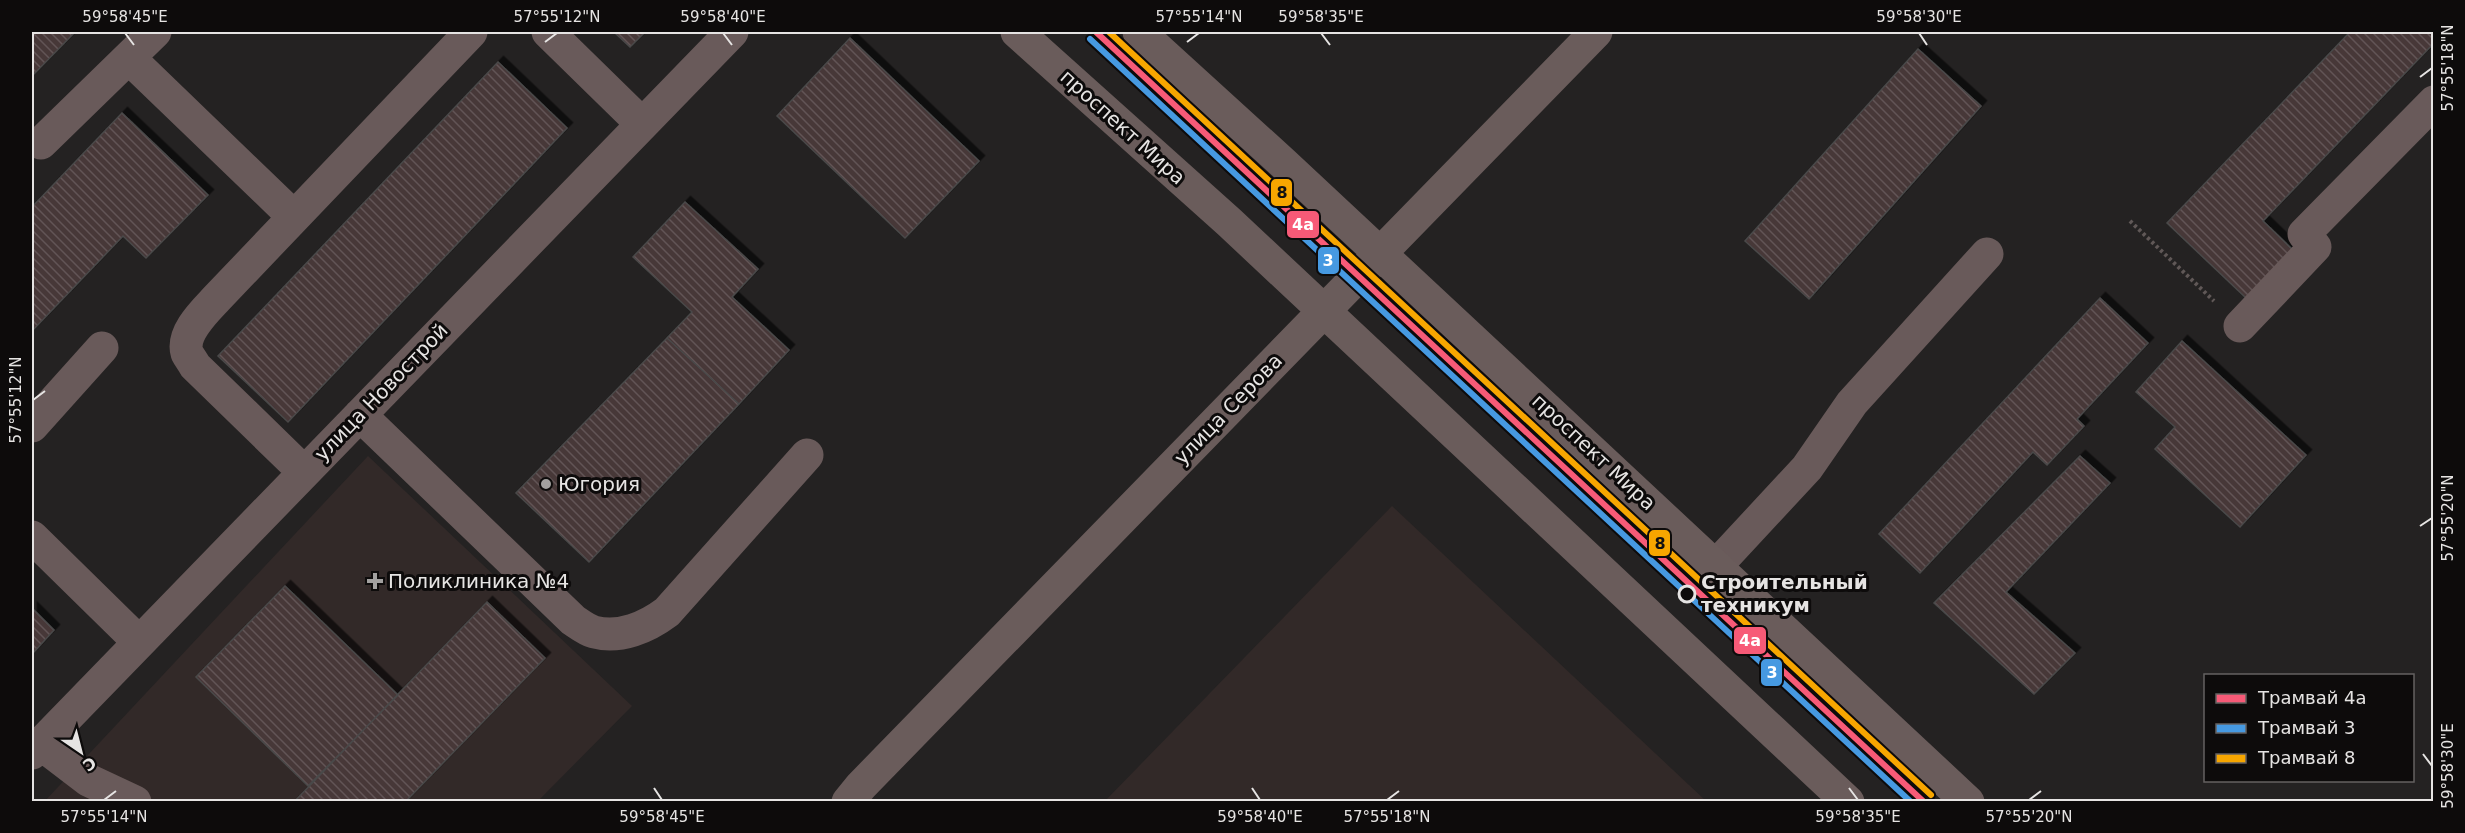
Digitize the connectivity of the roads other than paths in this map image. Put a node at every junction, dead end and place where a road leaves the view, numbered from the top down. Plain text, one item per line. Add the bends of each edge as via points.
1 (155, 32) edge
2 (471, 32) edge
3 (549, 32) edge
4 (732, 32) edge
5 (1017, 32) edge
6 (1139, 32) edge
7 (1596, 32) edge
8 (129, 58) junction
9 (2433, 102) edge
10 (641, 123) junction
11 (35, 143) edge
12 (294, 217) junction
13 (1987, 254) dead end
14 (2240, 326) road end
15 (102, 348) dead end
16 (360, 415) junction
17 (32, 426) edge
18 (807, 455) dead end
19 (304, 472) junction
20 (32, 537) edge
21 (1716, 566) junction
22 (139, 642) junction
23 (36, 749) edge
24 (850, 796) edge
25 (135, 801) edge
26 (1848, 801) edge
27 (1968, 801) edge

1 - 8 street
2 - 12 street
3 - 10 street
4 - 10 street, улица Новострой
5 - 26 main road, проспект Мира via 1229,222
6 - 21 main road, проспект Мира
7 - 24 main road, улица Серова
8 - 11 street
8 - 12 street
9 - 14 street via 2304,234 2315,247
10 - 16 street, улица Новострой
12 - 19 street via 197,320 186,352 195,366
13 - 21 street via 1852,403 1807,468
15 - 17 street
16 - 18 street via 573,620 592,632 612,634 651,624 667,612
16 - 19 street, улица Новострой
19 - 22 street, улица Новострой
20 - 22 street
21 - 27 main road, проспект Мира
22 - 23 street, улица Новострой
23 - 25 street via 88,780

